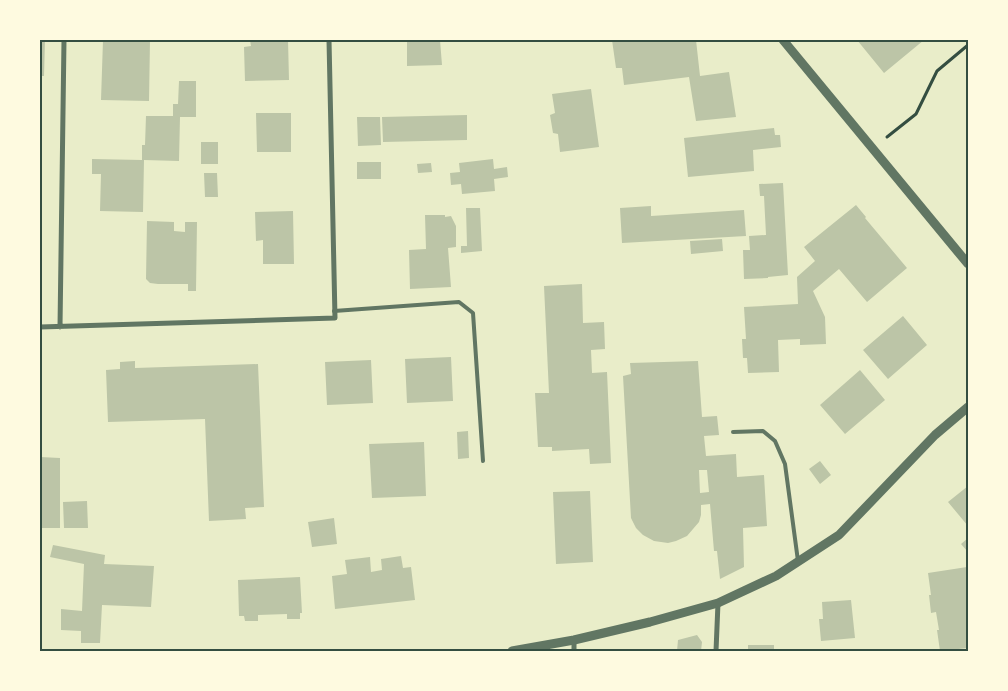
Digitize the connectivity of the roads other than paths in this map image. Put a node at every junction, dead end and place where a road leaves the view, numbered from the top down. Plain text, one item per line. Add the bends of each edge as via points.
1 (64, 40) edge
2 (329, 40) edge
3 (782, 40) edge
4 (968, 264) edge
5 (334, 311) junction
6 (40, 327) edge
7 (60, 327) junction
8 (968, 406) edge
9 (733, 432) dead end
10 (483, 461) dead end
11 (798, 563) junction
12 (718, 602) junction
13 (574, 640) junction
14 (512, 651) edge
15 (574, 651) edge
16 (716, 651) edge

1 - 7 street
2 - 5 street
3 - 4 street
5 - 7 street via 334,318
5 - 10 lane via 459,302 473,313
6 - 7 street
8 - 11 street via 935,435 839,535
9 - 11 lane via 763,431 775,441 785,464
11 - 12 street
12 - 13 street
12 - 16 street
13 - 14 street
13 - 15 street

